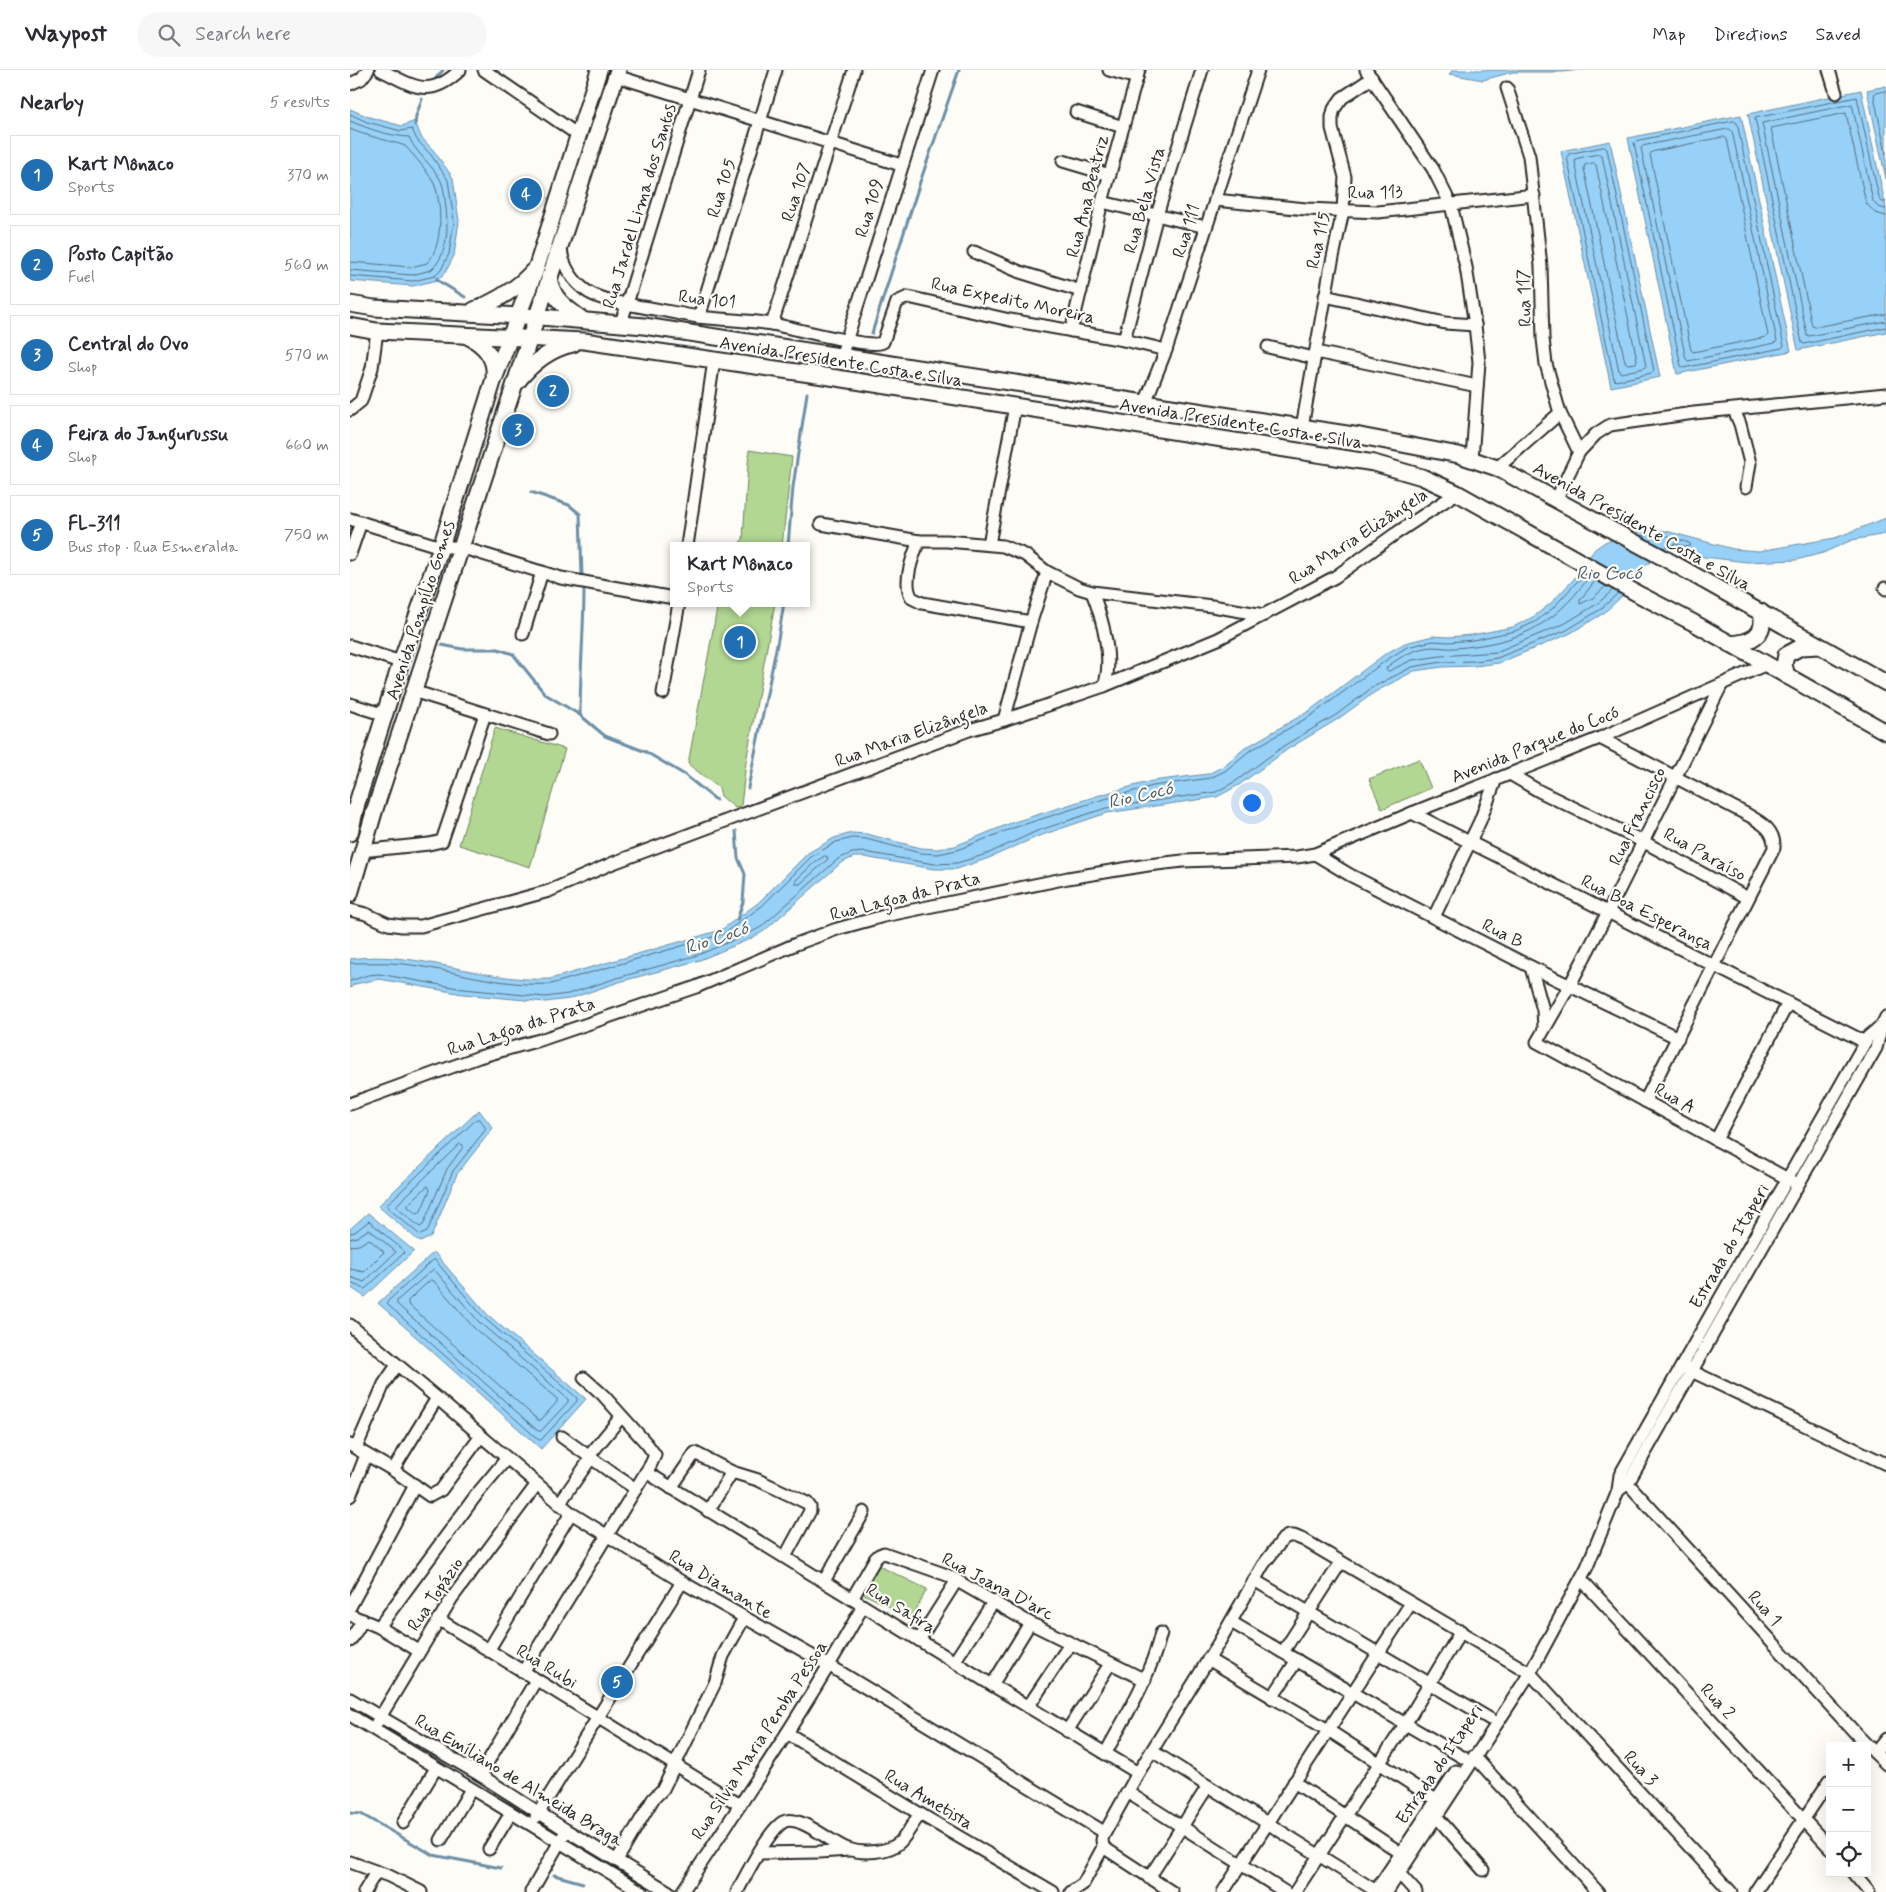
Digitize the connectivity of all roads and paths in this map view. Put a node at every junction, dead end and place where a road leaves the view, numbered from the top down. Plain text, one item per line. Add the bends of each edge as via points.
1 (368, 70) edge
2 (381, 70) edge
3 (460, 70) edge
4 (484, 70) edge
5 (600, 70) edge
6 (699, 70) edge
7 (776, 70) edge
8 (854, 70) edge
9 (933, 70) edge
10 (1109, 70) edge
11 (1202, 70) edge
12 (1258, 70) edge
13 (1829, 70) edge
14 (617, 73) edge
15 (1138, 74) edge
16 (1369, 74) edge
17 (350, 84) edge
18 (1507, 88) dead end
19 (1836, 93) dead end
20 (690, 98) junction
21 (1076, 112) dead end
22 (760, 121) junction
23 (1123, 127) junction
24 (578, 135) junction
25 (830, 144) junction
26 (1063, 161) dead end
27 (901, 165) junction
28 (1110, 175) junction
29 (1534, 195) junction
30 (1215, 200) junction
31 (1102, 202) junction
32 (1451, 205) junction
33 (1343, 210) junction
34 (1157, 215) junction
35 (1206, 227) junction
36 (560, 242) junction
37 (974, 252) dead end
38 (537, 266) junction
39 (549, 277) junction
40 (1081, 292) junction
41 (1325, 296) junction
42 (350, 304) edge
43 (626, 304) junction
44 (470, 312) junction
45 (519, 315) junction
46 (536, 316) junction
47 (700, 317) junction
48 (583, 320) junction
49 (621, 323) junction
50 (772, 324) junction
51 (1475, 325) junction
52 (350, 326) edge
53 (377, 331) junction
54 (1071, 331) junction
55 (700, 335) junction
56 (466, 336) junction
57 (510, 337) junction
58 (529, 338) junction
59 (846, 340) junction
60 (1124, 340) junction
61 (584, 341) junction
62 (882, 343) joint
63 (1268, 347) dead end
64 (1166, 350) junction
65 (1315, 355) junction
66 (841, 357) junction
67 (694, 358) junction
68 (714, 360) junction
69 (900, 366) junction
70 (493, 382) junction
71 (1010, 383) junction
72 (1477, 386) junction
73 (899, 388) junction
74 (512, 390) junction
75 (1886, 394) edge
76 (1145, 403) junction
77 (353, 405) edge
78 (1010, 405) junction
79 (1734, 410) junction
80 (1560, 413) junction
81 (1302, 427) junction
82 (1578, 452) junction
83 (1472, 459) junction
84 (1496, 468) junction
85 (1746, 487) dead end
86 (1457, 493) junction
87 (1556, 500) junction
88 (355, 521) edge
89 (821, 524) dead end
90 (919, 541) junction
91 (687, 542) edge
92 (989, 544) junction
93 (441, 547) junction
94 (460, 547) junction
95 (350, 554) edge
96 (542, 572) junction
97 (1047, 572) junction
98 (1092, 592) junction
99 (670, 597) edge
100 (678, 607) edge
101 (1761, 612) junction
102 (1264, 616) junction
103 (1030, 622) junction
104 (523, 634) dead end
105 (1730, 644) junction
106 (350, 646) edge
107 (1819, 646) junction
108 (402, 662) junction
109 (1767, 664) junction
110 (1787, 676) junction
111 (1886, 683) edge
112 (1722, 684) junction
113 (1104, 686) junction
114 (413, 691) junction
115 (663, 692) dead end
116 (350, 704) edge
117 (485, 714) junction
118 (385, 715) junction
119 (1004, 720) junction
120 (1886, 732) edge
121 (549, 734) dead end
122 (1600, 738) junction
123 (1510, 774) junction
124 (1676, 778) junction
125 (1496, 779) junction
126 (352, 803) edge
127 (374, 809) junction
128 (1412, 812) junction
129 (350, 833) edge
130 (1469, 841) junction
131 (1644, 842) junction
132 (361, 851) junction
133 (1315, 854) junction
134 (350, 894) edge
135 (1748, 898) junction
136 (350, 910) edge
137 (1608, 912) junction
138 (1434, 917) junction
139 (1713, 965) junction
140 (1531, 967) junction
141 (1570, 985) junction
142 (1788, 1003) junction
143 (1884, 1021) edge
144 (1544, 1028) junction
145 (1678, 1038) junction
146 (1536, 1042) joint
147 (1865, 1042) junction
148 (1645, 1101) junction
149 (350, 1104) edge
150 (1716, 1140) junction
151 (1793, 1182) junction
152 (350, 1325) edge
153 (397, 1365) junction
154 (1686, 1368) junction
155 (584, 1378) dead end
156 (438, 1398) junction
157 (621, 1417) junction
158 (482, 1436) junction
159 (562, 1437) dead end
160 (353, 1446) edge
161 (366, 1455) junction
162 (590, 1457) junction
163 (507, 1458) junction
164 (1886, 1464) edge
165 (393, 1470) junction
166 (646, 1472) junction
167 (732, 1472) junction
168 (1624, 1479) junction
169 (537, 1484) junction
170 (415, 1486) junction
171 (636, 1488) junction
172 (672, 1488) junction
173 (350, 1496) edge
174 (559, 1504) junction
175 (708, 1511) junction
176 (864, 1512) dead end
177 (571, 1513) junction
178 (608, 1536) junction
179 (785, 1557) junction
180 (1341, 1562) junction
181 (1581, 1579) junction
182 (957, 1580) junction
183 (1254, 1580) junction
184 (824, 1581) junction
185 (682, 1582) junction
186 (852, 1599) junction
187 (994, 1601) junction
188 (1411, 1603) junction
189 (863, 1606) junction
190 (350, 1607) edge
191 (1309, 1612) junction
192 (350, 1615) edge
193 (744, 1618) junction
194 (438, 1619) junction
195 (363, 1620) junction
196 (1231, 1622) junction
197 (1030, 1623) junction
198 (379, 1627) junction
199 (1460, 1631) junction
200 (1161, 1633) dead end
201 (350, 1640) edge
202 (919, 1640) junction
203 (1070, 1644) junction
204 (419, 1651) junction
205 (488, 1651) junction
206 (1284, 1652) junction
207 (1378, 1654) junction
208 (1208, 1659) junction
209 (1297, 1660) junction
210 (954, 1662) junction
211 (1110, 1664) junction
212 (830, 1666) junction
213 (1527, 1670) junction
214 (523, 1672) junction
215 (536, 1680) junction
216 (1145, 1680) junction
217 (1428, 1684) junction
218 (992, 1685) junction
219 (1353, 1692) junction
220 (1272, 1698) junction
221 (350, 1699) edge
222 (1028, 1707) junction
223 (350, 1715) edge
224 (598, 1717) junction
225 (380, 1718) junction
226 (1490, 1720) junction
227 (1406, 1723) junction
228 (372, 1729) junction
229 (1328, 1730) junction
230 (1067, 1731) junction
231 (788, 1733) junction
232 (1886, 1739) edge
233 (1856, 1741) edge
234 (1152, 1751) junction
235 (1875, 1753) junction
236 (1106, 1754) junction
237 (1469, 1757) junction
238 (1379, 1763) junction
239 (1886, 1764) edge
240 (674, 1766) junction
241 (436, 1768) junction
242 (1138, 1773) junction
243 (480, 1775) junction
244 (1294, 1782) junction
245 (1208, 1786) junction
246 (1826, 1786) edge
247 (471, 1789) junction
248 (1127, 1792) junction
249 (1436, 1800) junction
250 (740, 1805) junction
251 (539, 1812) junction
252 (511, 1813) junction
253 (920, 1814) junction
254 (1345, 1816) junction
255 (1436, 1816) junction
256 (1804, 1819) junction
257 (403, 1823) dead end
258 (1268, 1823) junction
259 (530, 1824) junction
260 (1182, 1827) junction
261 (566, 1830) junction
262 (441, 1840) dead end
263 (1103, 1840) junction
264 (559, 1842) junction
265 (1826, 1844) edge
266 (489, 1849) dead end
267 (849, 1850) junction
268 (760, 1853) junction
269 (1400, 1853) junction
270 (1319, 1855) junction
271 (617, 1860) junction
272 (350, 1862) edge
273 (1241, 1864) junction
274 (1396, 1869) junction
275 (1483, 1870) dead end
276 (376, 1872) junction
277 (1856, 1877) edge
278 (1150, 1878) junction
279 (364, 1892) edge
280 (421, 1892) edge
281 (531, 1892) edge
282 (642, 1892) edge
283 (669, 1892) edge
284 (682, 1892) edge
285 (737, 1892) edge
286 (1053, 1892) edge
287 (1071, 1892) edge
288 (1172, 1892) edge
289 (1223, 1892) edge
290 (1285, 1892) edge
291 (1295, 1892) edge
292 (1379, 1892) edge
293 (1416, 1892) edge
294 (1598, 1892) edge
295 (1731, 1892) edge
296 (1755, 1892) edge
297 (1869, 1892) edge

1 - 17 street via 361,79
2 - 3 street via 426,88 442,85
4 - 24 street
5 - 24 main road, Avenida Pompílio Gomes
6 - 20 street, Rua Jardel Lima dos Santos
7 - 22 street, Rua 105
8 - 25 street, Rua 107
9 - 27 street, Rua 109
10 - 15 street
11 - 34 street, Rua Bela Vista
12 - 30 street, Rua 111
13 - 19 street
14 - 20 street
14 - 36 main road, Avenida Pompílio Gomes
15 - 23 street, Rua Ana Beatriz
16 - 32 street via 1433,169
16 - 33 street, Rua 115 via 1342,98 1332,117 1345,177
18 - 29 street, Rua 117 via 1526,142
20 - 22 street
20 - 43 street, Rua Jardel Lima dos Santos
21 - 23 street
22 - 25 street
22 - 47 street, Rua 105
23 - 28 street, Rua Ana Beatriz
24 - 38 main road, Avenida Pompílio Gomes
25 - 27 street
25 - 50 street, Rua 107
26 - 28 street
27 - 59 street, Rua 109
28 - 31 street, Rua Ana Beatriz
29 - 32 street, Rua 113
29 - 80 street, Rua 117 via 1546,364
30 - 33 street, Rua 113
30 - 35 street, Rua 111
31 - 34 street
31 - 40 street, Rua Ana Beatriz
32 - 33 street, Rua 113 via 1378,212
32 - 51 street via 1466,267
33 - 41 street, Rua 115
34 - 35 street
34 - 60 street, Rua Bela Vista
35 - 64 street, Rua 111
36 - 39 main road, Avenida Pompílio Gomes
36 - 43 street, Rua 101 via 561,259 566,268 588,292
37 - 40 street via 1020,272
38 - 44 main road via 524,282 508,293
38 - 45 main road, Avenida Pompílio Gomes
39 - 46 main road, Avenida Pompílio Gomes
39 - 48 main road via 556,298
40 - 54 street, Rua Ana Beatriz
41 - 51 street via 1445,323
41 - 65 street, Rua 115
42 - 44 main road, Avenida Presidente Costa e Silva
43 - 47 street, Rua 101
43 - 49 street, Rua Jardel Lima dos Santos
44 - 45 main road, Avenida Presidente Costa e Silva
45 - 46 main road, Avenida Presidente Costa e Silva
45 - 57 main road, Avenida Pompílio Gomes
46 - 48 main road, Avenida Presidente Costa e Silva
46 - 58 main road, Avenida Pompílio Gomes
47 - 50 street, Rua 101
48 - 49 main road, Avenida Presidente Costa e Silva
49 - 55 main road, Avenida Presidente Costa e Silva
50 - 59 street, Rua 101
51 - 72 street via 1479,362
52 - 53 main road, Avenida Presidente Costa e Silva
53 - 56 main road, Avenida Presidente Costa e Silva
53 - 77 street via 372,368 362,401
54 - 60 street, Rua Expedito Moreira
54 - 62 street, Rua Expedito Moreira via 908,297 897,302
55 - 66 main road, Avenida Presidente Costa e Silva
55 - 67 main road
56 - 57 main road, Avenida Presidente Costa e Silva
56 - 70 main road via 489,354 495,369
57 - 58 main road, Avenida Presidente Costa e Silva
57 - 70 main road, Avenida Pompílio Gomes
58 - 61 main road, Avenida Presidente Costa e Silva
58 - 74 main road, Avenida Pompílio Gomes
59 - 62 street, Rua 101
59 - 66 street, Rua 109
60 - 64 street, Rua Expedito Moreira
61 - 67 main road, Avenida Presidente Costa e Silva
61 - 74 main road via 561,346 538,359
63 - 65 street
64 - 76 street, Rua 111
65 - 72 street
65 - 81 street, Rua 115
66 - 69 main road, Avenida Presidente Costa e Silva
67 - 68 main road, Avenida Presidente Costa e Silva
68 - 73 main road, Avenida Presidente Costa e Silva
68 - 91 street
69 - 71 main road, Avenida Presidente Costa e Silva
69 - 73 main road
70 - 93 main road, Avenida Pompílio Gomes
71 - 76 main road, Avenida Presidente Costa e Silva
71 - 78 main road
72 - 83 street
73 - 78 main road, Avenida Presidente Costa e Silva
74 - 94 main road, Avenida Pompílio Gomes
75 - 79 street
76 - 81 main road, Avenida Presidente Costa e Silva
78 - 86 main road, Avenida Presidente Costa e Silva via 1351,458 1422,477
78 - 92 street
79 - 82 street via 1610,426 1596,434
79 - 85 street via 1750,463
80 - 82 street, Rua 117
80 - 84 street
81 - 83 main road, Avenida Presidente Costa e Silva
82 - 87 street
83 - 84 main road, Avenida Presidente Costa e Silva
84 - 87 main road, Avenida Presidente Costa e Silva
86 - 102 street, Rua Maria Elizângela via 1335,577
86 - 105 main road, Avenida Presidente Costa e Silva
87 - 101 main road, Avenida Presidente Costa e Silva
88 - 93 street
88 - 95 street
89 - 90 street
90 - 92 street
90 - 103 street via 909,575 912,598
92 - 97 street via 1025,555
93 - 94 street
93 - 108 main road, Avenida Pompílio Gomes
94 - 96 street
94 - 114 main road, Avenida Pompílio Gomes
96 - 99 street
96 - 104 street
97 - 98 street
97 - 103 street
98 - 102 street via 1212,606
98 - 113 street via 1108,659
100 - 115 street
101 - 105 main road via 1762,624 1756,636 1746,642
101 - 107 main road, Avenida Presidente Costa e Silva
102 - 113 street, Rua Maria Elizângela via 1218,639
103 - 119 street
105 - 109 main road, Avenida Presidente Costa e Silva
106 - 108 street
107 - 110 main road via 1801,647 1786,655
107 - 111 main road, Avenida Presidente Costa e Silva
108 - 118 main road, Avenida Pompílio Gomes
109 - 110 main road, Avenida Presidente Costa e Silva
109 - 112 street, Avenida Parque do Cocó
110 - 120 main road, Avenida Presidente Costa e Silva
112 - 122 street, Avenida Parque do Cocó
112 - 124 street, Rua Francisco
113 - 119 street, Rua Maria Elizângela
114 - 117 street
114 - 127 main road, Avenida Pompílio Gomes
116 - 118 street
117 - 121 street
117 - 132 street via 442,841
118 - 126 main road, Avenida Pompílio Gomes
119 - 136 street, Rua Maria Elizângela via 968,730 613,863 549,891 421,926 388,924
122 - 123 street, Avenida Parque do Cocó
122 - 124 street
123 - 125 street, Avenida Parque do Cocó
123 - 131 street, Rua Paraíso
124 - 131 street, Rua Francisco
124 - 135 street via 1760,822 1773,833 1774,848
125 - 128 street, Avenida Parque do Cocó
125 - 130 street
126 - 127 street
126 - 129 main road, Avenida Pompílio Gomes
127 - 132 main road, Avenida Pompílio Gomes
128 - 130 street, Rua Boa Esperança
128 - 133 street, Avenida Parque do Cocó
130 - 137 street, Rua Boa Esperança
130 - 138 street
131 - 135 street, Rua Paraíso
131 - 137 street, Rua Francisco
132 - 134 main road, Avenida Pompílio Gomes
133 - 138 street, Rua B
133 - 149 street, Rua Lagoa da Prata via 1148,865 884,916 796,944 696,987 543,1039 479,1057
135 - 139 street
137 - 139 street, Rua Boa Esperança
137 - 141 street, Rua Francisco
138 - 140 street, Rua B
139 - 142 street, Rua Boa Esperança
139 - 145 street
140 - 141 street, Rua B
140 - 144 street
141 - 144 street, Rua Francisco
141 - 145 street, Rua B
142 - 147 street, Rua Boa Esperança
142 - 150 street
143 - 147 street, Estrada do Itaperi
143 - 151 street, Estrada do Itaperi via 1876,1048
144 - 146 street, Rua Francisco
145 - 148 street
146 - 148 street, Rua A
147 - 151 street, Estrada do Itaperi
148 - 150 street, Rua A
150 - 151 street, Rua A
151 - 154 street, Estrada do Itaperi
152 - 153 street, Rua Diamante
153 - 156 street, Rua Diamante
153 - 160 street
154 - 164 street
154 - 168 street, Estrada do Itaperi
155 - 157 street
156 - 158 street, Rua Diamante
156 - 165 street
157 - 162 street
157 - 166 street via 655,1455
158 - 163 street, Rua Diamante
158 - 170 street via 438,1493 430,1496
159 - 162 street
160 - 161 street
161 - 165 street
161 - 173 street
162 - 171 street
162 - 174 street
163 - 169 street, Rua Diamante
163 - 198 street
165 - 170 street
166 - 171 street
166 - 172 street, Rua Safira
167 - 172 street via 695,1452
167 - 175 street
167 - 179 street via 758,1480 810,1507
168 - 181 street, Estrada do Itaperi
168 - 233 street, Rua 1
169 - 174 street, Rua Diamante
169 - 194 street, Rua Topázio
170 - 190 street
171 - 178 street
172 - 175 street, Rua Safira
174 - 177 street, Rua Diamante
175 - 179 street, Rua Safira
176 - 184 street
177 - 178 street, Rua Diamante
177 - 205 street
178 - 185 street, Rua Diamante
178 - 214 street
179 - 184 street, Rua Safira
180 - 183 street, Rua 3 via 1304,1540 1288,1536 1282,1539
180 - 188 street, Rua 3
180 - 191 street
181 - 213 street, Estrada do Itaperi
181 - 256 street, Rua 2
182 - 186 street, Rua Joana D'arc via 884,1554 875,1559
182 - 187 street, Rua Joana D'arc
182 - 202 street
183 - 191 street
183 - 196 street
184 - 186 street, Rua Safira
185 - 193 street, Rua Diamante
185 - 224 street
186 - 189 street, Rua Safira
187 - 197 street, Rua Joana D'arc
187 - 210 street
188 - 199 street, Rua 3
188 - 207 street
189 - 202 street, Rua Safira
189 - 212 street, Rua Silvia Maria Peroba Pessoa
191 - 206 street
191 - 207 street
192 - 195 street
193 - 212 street, Rua Diamante
193 - 240 street via 723,1656 715,1683
194 - 204 street, Rua Topázio
194 - 205 street, Rua Rubi
195 - 198 street
195 - 201 street
196 - 206 street
196 - 208 street
197 - 203 street, Rua Joana D'arc
197 - 218 street
198 - 204 street
199 - 213 street, Rua 3
199 - 217 street
200 - 216 street
202 - 210 street, Rua Safira
203 - 211 street, Rua Joana D'arc
203 - 222 street
204 - 225 street, Rua Topázio
205 - 214 street, Rua Rubi
206 - 209 street
207 - 217 street
207 - 219 street
208 - 220 street
208 - 234 street
209 - 219 street
209 - 220 street
210 - 218 street, Rua Safira
211 - 216 street, Rua Joana D'arc
211 - 230 street
212 - 231 street, Rua Silvia Maria Peroba Pessoa
212 - 263 street, Rua Diamante
213 - 226 street, Estrada do Itaperi
213 - 237 street, Estrada do Itaperi
213 - 295 street, Rua 3
214 - 215 street, Rua Rubi
215 - 224 street, Rua Rubi
215 - 243 street
216 - 236 street
217 - 226 street
217 - 227 street
218 - 222 street, Rua Safira
219 - 227 street
219 - 229 street
220 - 229 street
221 - 225 street, Rua Emíliano de Almeida Braga
222 - 230 street, Rua Safira
223 - 228 street, Rua Emíliano de Almeida Braga
224 - 240 street, Rua Rubi
224 - 251 street
225 - 228 street, Rua Topázio
225 - 243 street, Rua Emíliano de Almeida Braga
226 - 237 street, Estrada do Itaperi
227 - 237 street
227 - 238 street
228 - 241 street, Rua Emíliano de Almeida Braga
229 - 238 street
229 - 244 street
230 - 236 street, Rua Safira
231 - 250 street, Rua Silvia Maria Peroba Pessoa
231 - 253 street, Rua Ametista
232 - 235 street
233 - 235 street, Rua 1
234 - 242 street
234 - 245 street
235 - 239 street, Rua 1
236 - 242 street, Rua Safira
237 - 249 street, Estrada do Itaperi
237 - 255 street, Estrada do Itaperi
237 - 294 street
238 - 249 street
238 - 254 street
240 - 250 street, Rua Rubi
240 - 271 street
241 - 247 street, Rua Emíliano de Almeida Braga
241 - 257 street
242 - 248 street
243 - 251 street, Rua Emíliano de Almeida Braga
244 - 254 street
244 - 258 street
245 - 258 street
245 - 260 street
246 - 256 street
247 - 252 street, Rua Emíliano de Almeida Braga
247 - 262 street
248 - 260 street
248 - 263 street
249 - 269 street, Estrada do Itaperi
250 - 284 street, Rua Silvia Maria Peroba Pessoa
251 - 259 street
251 - 261 street, Rua Emíliano de Almeida Braga
252 - 259 street, Rua Emíliano de Almeida Braga
252 - 266 street
253 - 267 street via 894,1846 882,1851
253 - 286 street, Rua Ametista
254 - 269 street
254 - 270 street
255 - 274 street, Estrada do Itaperi
255 - 275 street
256 - 265 street, Rua 2
256 - 296 street
258 - 270 street
258 - 273 street
259 - 264 street, Rua Emíliano de Almeida Braga
260 - 273 street
260 - 278 street
261 - 264 street
261 - 271 street, Rua Emíliano de Almeida Braga
263 - 278 street
263 - 287 street via 1083,1884
264 - 281 street
264 - 282 street, Rua Emíliano de Almeida Braga
267 - 268 street
267 - 268 street via 792,1820 778,1826
268 - 285 street
269 - 274 street, Estrada do Itaperi
270 - 291 street
270 - 292 street
271 - 283 street, Rua Emíliano de Almeida Braga
272 - 276 street
273 - 289 street
273 - 290 street
274 - 292 street, Estrada do Itaperi
274 - 293 street
276 - 279 street
276 - 280 street
277 - 297 street
278 - 288 street

